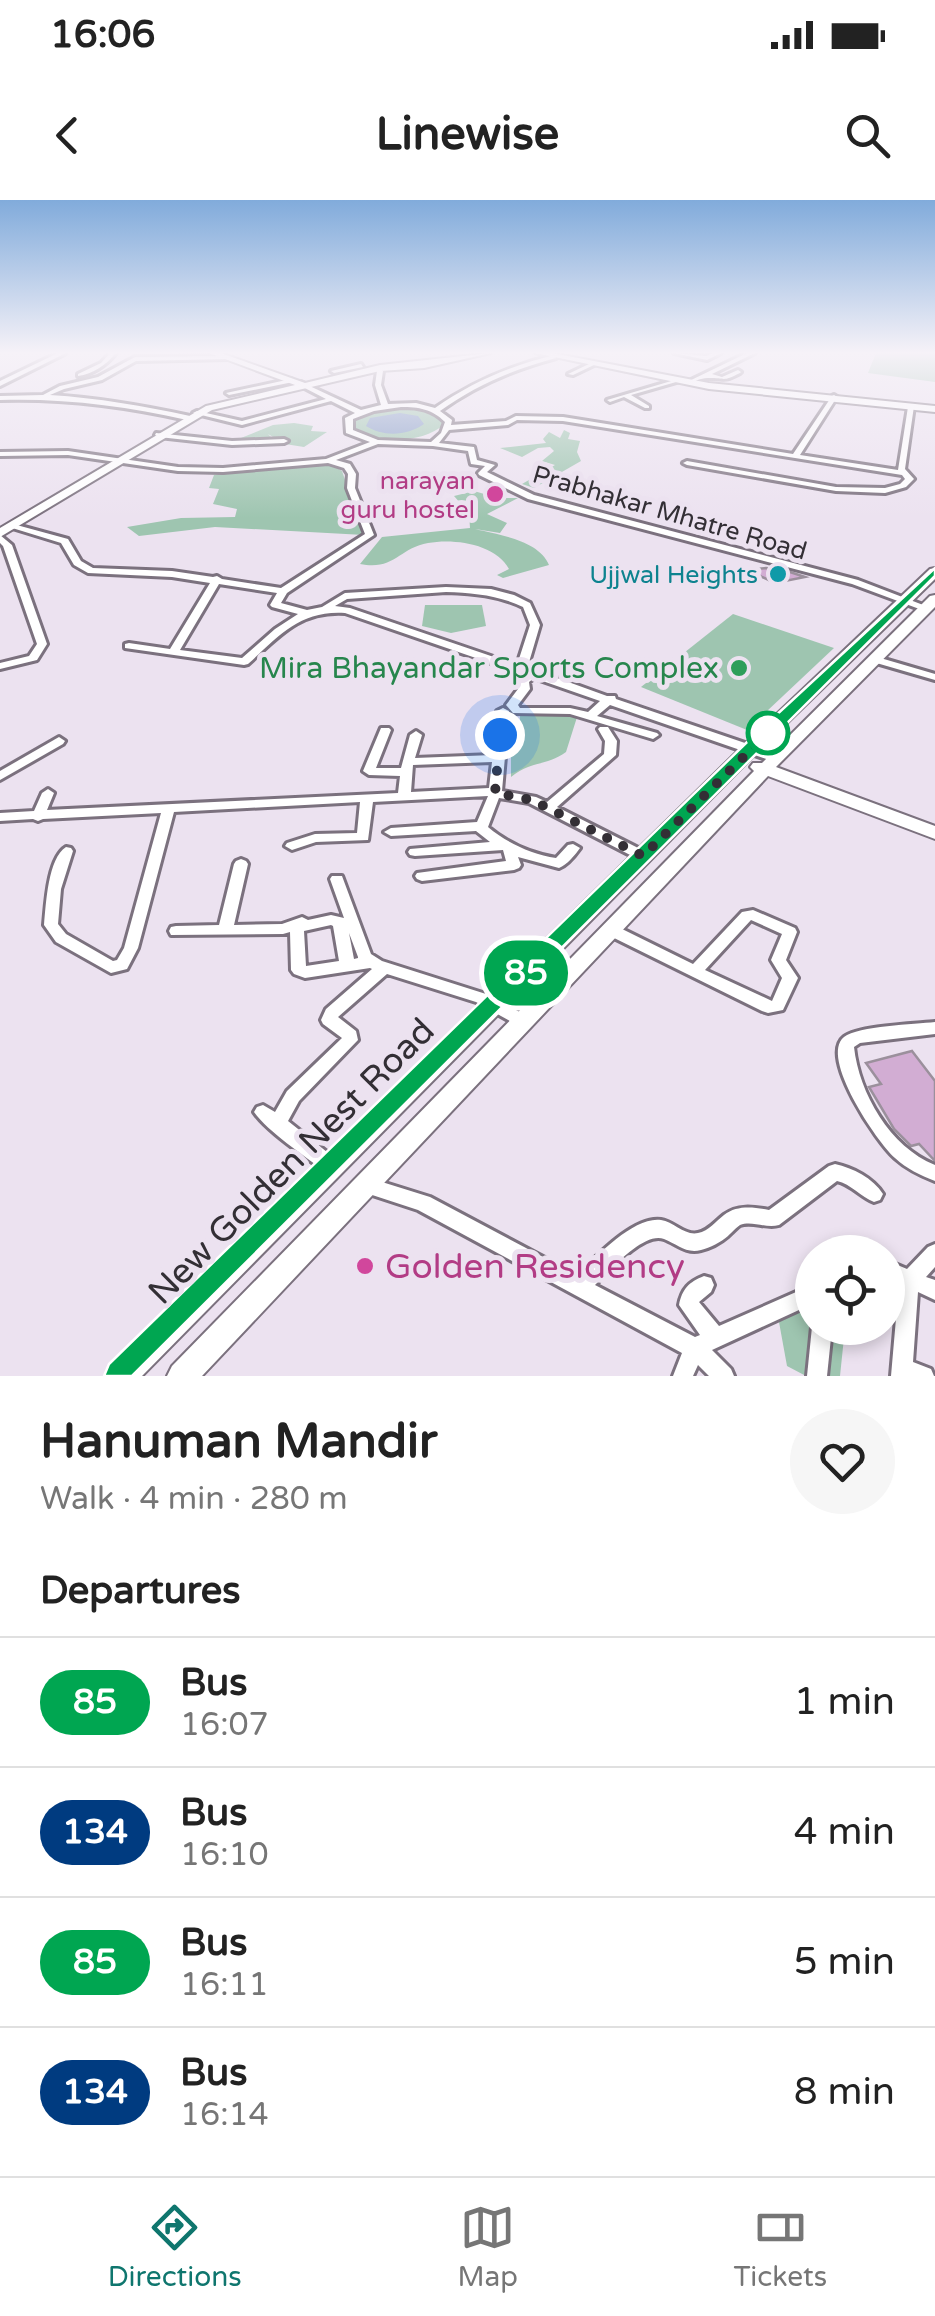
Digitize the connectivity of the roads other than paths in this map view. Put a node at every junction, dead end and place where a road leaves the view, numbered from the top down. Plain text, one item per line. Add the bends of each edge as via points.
1 (912, 407) edge
2 (146, 408) edge
3 (215, 408) edge
4 (296, 408) edge
5 (351, 408) edge
6 (377, 408) edge
7 (404, 408) edge
8 (439, 408) edge
9 (827, 408) edge
10 (435, 411) junction
11 (359, 412) junction
12 (192, 415) junction
13 (447, 428) junction
14 (159, 435) junction
15 (284, 441) dead end
16 (377, 442) junction
17 (433, 444) junction
18 (744, 447) junction
19 (0, 454) edge
20 (797, 454) junction
21 (815, 457) junction
22 (118, 459) junction
23 (327, 460) junction
24 (686, 462) dead end
25 (724, 469) junction
26 (901, 473) junction
27 (802, 483) junction
28 (13, 527) junction
29 (0, 536) edge
30 (935, 572) edge
31 (218, 579) junction
32 (282, 591) junction
33 (921, 603) edge
34 (327, 607) junction
35 (304, 612) junction
36 (129, 646) dead end
37 (174, 651) junction
38 (876, 660) junction
39 (0, 666) edge
40 (527, 671) junction
41 (935, 678) edge
42 (611, 698) junction
43 (503, 711) dead end
44 (590, 716) junction
45 (604, 729) dead end
46 (385, 730) dead end
47 (416, 734) dead end
48 (653, 734) dead end
49 (59, 741) dead end
50 (746, 754) junction
51 (498, 758) junction
52 (771, 764) junction
53 (406, 768) junction
54 (0, 776) edge
55 (48, 793) dead end
56 (495, 793) junction
57 (404, 795) junction
58 (367, 798) junction
59 (548, 808) junction
60 (168, 811) junction
61 (39, 815) junction
62 (0, 816) edge
63 (481, 826) junction
64 (390, 832) dead end
65 (935, 833) edge
66 (508, 845) junction
67 (292, 846) dead end
68 (574, 848) dead end
69 (66, 852) dead end
70 (415, 852) dead end
71 (643, 856) junction
72 (242, 864) dead end
73 (422, 876) dead end
74 (336, 879) dead end
75 (350, 915) junction
76 (225, 930) junction
77 (611, 930) junction
78 (176, 931) dead end
79 (378, 964) junction
80 (348, 965) dead end
81 (696, 972) junction
82 (494, 1005) junction
83 (524, 1020) junction
84 (935, 1028) edge
85 (263, 1112) dead end
86 (278, 1124) junction
87 (331, 1166) junction
88 (935, 1173) edge
89 (363, 1185) junction
90 (874, 1194) dead end
91 (935, 1253) edge
92 (905, 1278) edge
93 (910, 1281) junction
94 (704, 1285) dead end
95 (578, 1287) junction
96 (935, 1290) edge
97 (795, 1302) edge
98 (716, 1338) junction
99 (820, 1345) edge
100 (694, 1348) junction
101 (901, 1372) edge
102 (120, 1376) edge
103 (182, 1376) edge
104 (683, 1376) edge
105 (724, 1376) edge
106 (817, 1376) edge
107 (924, 1376) edge

1 - 26 street
2 - 12 street
3 - 12 main road
4 - 12 street via 242,423
5 - 11 street
6 - 11 street
7 - 10 street
8 - 10 street
9 - 20 street
10 - 13 street via 446,416
11 - 16 street via 349,418 349,431
12 - 14 main road
13 - 17 street
13 - 18 street via 563,418
14 - 15 street
14 - 22 main road
16 - 17 street
16 - 23 street
17 - 33 street, Prabhakar Mhatre Road via 471,449 474,462 491,466 482,473 531,497
18 - 20 street
18 - 25 street
19 - 22 street
20 - 21 street
21 - 26 street
21 - 27 street
22 - 23 street via 201,470
22 - 28 main road
23 - 32 street via 352,474 350,488 370,535
24 - 25 street
25 - 27 street
26 - 27 street via 908,484 892,491
28 - 29 main road
28 - 31 street via 66,541 77,563 91,571
29 - 39 street via 42,644 33,658
30 - 33 main road, New Golden Nest Road
31 - 32 street
31 - 37 street
32 - 35 street via 275,604
33 - 38 main road, New Golden Nest Road
33 - 50 main road, New Golden Nest Road
34 - 35 street
34 - 40 street
34 - 40 street via 359,595 463,590 510,597 527,605 535,625
35 - 37 street via 244,662
36 - 37 street
38 - 41 street
38 - 52 main road, New Golden Nest Road
40 - 42 street
40 - 44 street via 514,709
42 - 44 street
42 - 50 street
43 - 51 street
44 - 48 street
45 - 59 street via 610,755
46 - 53 street via 369,771
47 - 53 street
49 - 54 street
50 - 52 main road
50 - 71 main road, New Golden Nest Road
51 - 53 street via 416,760
51 - 56 street
52 - 65 main road
52 - 77 main road, New Golden Nest Road
53 - 57 street
55 - 61 street
56 - 57 street
56 - 59 street
56 - 63 street
57 - 58 street
58 - 60 street
58 - 67 street via 363,836
59 - 71 street
60 - 61 street
60 - 69 street via 122,965 97,960 51,925
61 - 62 street
63 - 64 street
63 - 66 street
66 - 68 street via 551,863
66 - 70 street
66 - 73 street via 511,868
71 - 82 main road, New Golden Nest Road
72 - 76 street
74 - 75 street
75 - 76 street via 290,918 283,929
75 - 79 street via 364,957
76 - 78 street
77 - 81 street
77 - 83 main road, New Golden Nest Road
79 - 80 street
79 - 82 street
79 - 86 street via 329,1020 350,1040 293,1096
81 - 81 street via 777,1006 790,978 778,960 790,932 747,916
82 - 83 street
82 - 87 main road, New Golden Nest Road
83 - 89 main road, New Golden Nest Road
84 - 88 street via 846,1044 851,1074 888,1145
85 - 86 street
86 - 87 street
87 - 102 main road, New Golden Nest Road
89 - 95 street via 422,1204
89 - 103 main road, New Golden Nest Road
90 - 95 street via 835,1172 772,1219 734,1216 703,1241 689,1242 658,1227 642,1230
91 - 93 street
92 - 93 street
93 - 96 street
93 - 101 street
94 - 98 street via 689,1305
95 - 100 street
97 - 98 street
98 - 100 street
99 - 106 street
100 - 104 street
100 - 105 street
101 - 107 street

